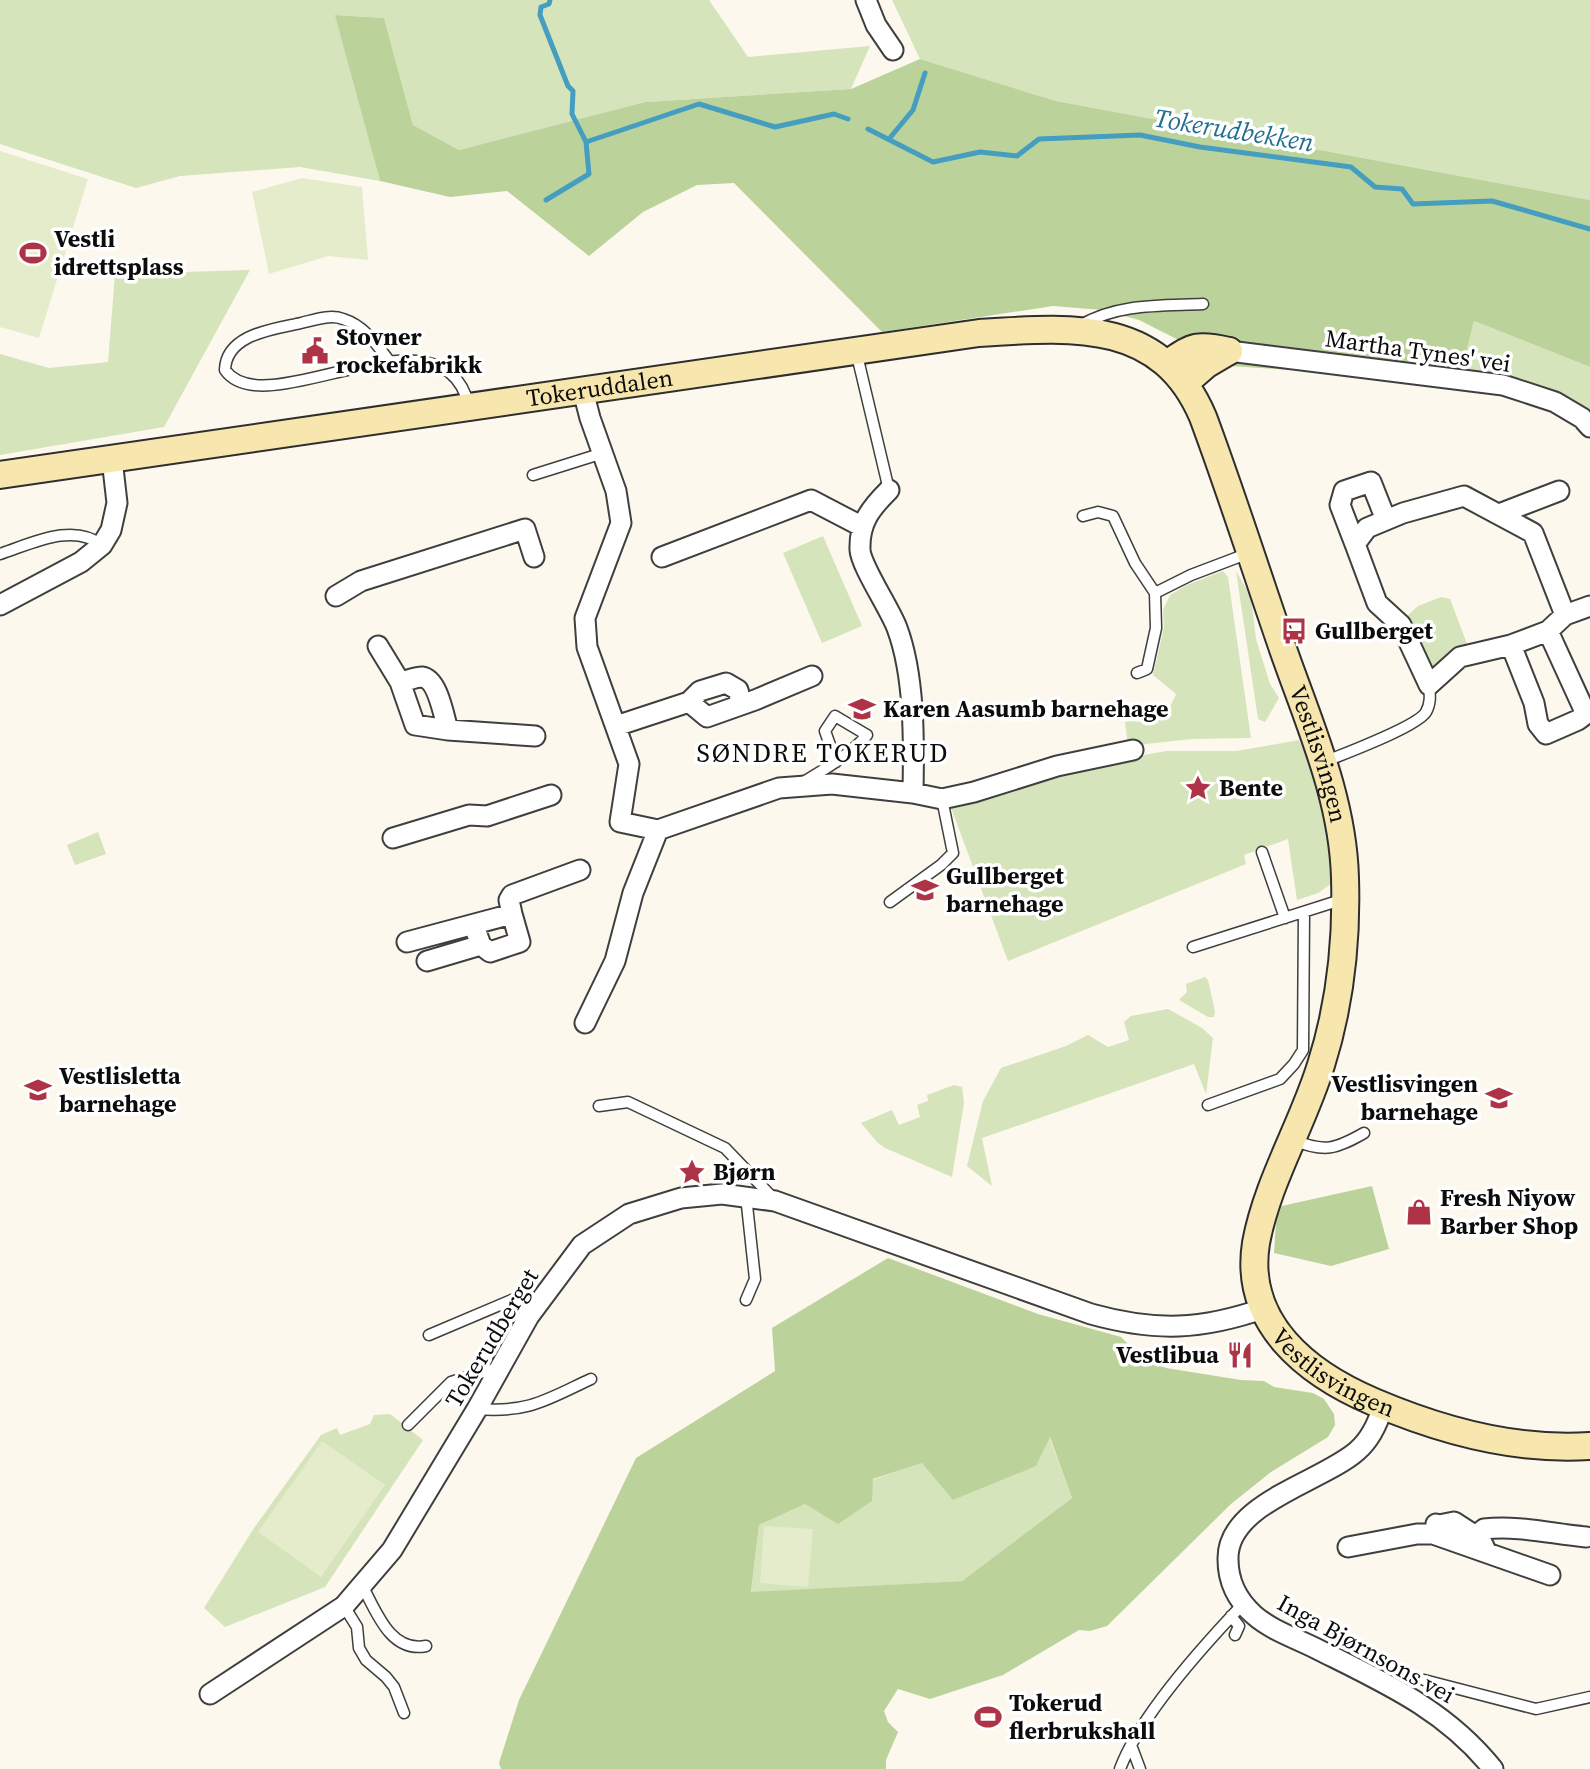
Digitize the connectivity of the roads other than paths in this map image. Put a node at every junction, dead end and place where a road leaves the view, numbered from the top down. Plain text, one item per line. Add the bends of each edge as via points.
1 (866, 0) edge
2 (893, 50) dead end
3 (1203, 304) dead end
4 (1074, 330) junction
5 (856, 349) junction
6 (1229, 351) joint
7 (390, 362) junction
8 (1176, 374) junction
9 (583, 391) junction
10 (469, 406) junction
11 (1590, 427) edge
12 (603, 453) junction
13 (112, 458) junction
14 (0, 475) edge
15 (533, 475) dead end
16 (890, 490) joint
17 (1559, 491) dead end
18 (1499, 514) junction
19 (1083, 516) dead end
20 (1386, 520) junction
21 (861, 526) junction
22 (1355, 544) junction
23 (102, 545) junction
24 (1250, 553) junction
25 (0, 554) edge
26 (534, 557) dead end
27 (662, 557) dead end
28 (1155, 593) junction
29 (336, 596) dead end
30 (0, 605) edge
31 (1590, 606) edge
32 (1565, 615) junction
33 (1549, 631) junction
34 (1511, 645) junction
35 (378, 646) dead end
36 (1137, 673) dead end
37 (812, 676) dead end
38 (400, 682) junction
39 (1429, 685) junction
40 (616, 726) junction
41 (448, 730) junction
42 (535, 736) dead end
43 (1133, 750) dead end
44 (835, 762) junction
45 (1323, 762) junction
46 (798, 787) junction
47 (913, 793) junction
48 (551, 794) dead end
49 (942, 799) junction
50 (658, 830) junction
51 (393, 838) dead end
52 (1262, 852) dead end
53 (580, 870) dead end
54 (1345, 899) junction
55 (890, 902) dead end
56 (1304, 912) junction
57 (512, 914) junction
58 (1285, 918) junction
59 (474, 926) junction
60 (408, 942) dead end
61 (481, 945) junction
62 (1193, 947) dead end
63 (427, 961) dead end
64 (585, 1023) dead end
65 (1208, 1105) dead end
66 (599, 1106) dead end
67 (1364, 1133) dead end
68 (1293, 1140) junction
69 (746, 1196) junction
70 (775, 1201) junction
71 (746, 1300) dead end
72 (539, 1302) junction
73 (1265, 1308) junction
74 (429, 1335) dead end
75 (500, 1367) junction
76 (591, 1378) dead end
77 (1383, 1406) junction
78 (477, 1409) junction
79 (408, 1425) dead end
80 (1590, 1446) edge
81 (1586, 1537) dead end
82 (1482, 1542) junction
83 (1348, 1547) dead end
84 (1550, 1575) dead end
85 (362, 1585) junction
86 (344, 1606) junction
87 (1237, 1610) junction
88 (1235, 1635) dead end
89 (426, 1646) dead end
90 (1424, 1680) dead end
91 (210, 1694) dead end
92 (1590, 1697) edge
93 (404, 1713) dead end
94 (1131, 1745) junction
95 (1120, 1769) edge
96 (1140, 1769) edge
97 (1493, 1769) edge

1 - 2 street
3 - 4 lane via 1128,308
4 - 5 street, Tokeruddalen via 979,332
4 - 8 street, Tokeruddalen via 1138,345
5 - 9 street, Tokeruddalen
5 - 16 lane
6 - 8 street
6 - 11 street, Martha Tynes' vei via 1503,385 1555,402
7 - 7 lane via 276,384 244,383 225,370 228,355 245,340 328,317 356,324
7 - 10 lane via 413,360 445,369 463,386
8 - 24 street, Vestlisvingen via 1203,417
9 - 10 street, Tokeruddalen
9 - 12 street
10 - 13 street, Tokeruddalen
12 - 15 lane
12 - 40 street via 621,523 585,618 587,646
13 - 14 street, Tokeruddalen
13 - 23 street via 117,503
16 - 21 street
17 - 18 street
18 - 20 street via 1464,496
18 - 32 street via 1533,533
19 - 28 lane via 1098,512 1113,516
20 - 22 street via 1367,528
20 - 22 street via 1371,482 1344,491 1340,505
21 - 27 street via 811,500
21 - 47 street via 860,554 897,628 904,658
22 - 39 street via 1377,603 1401,625
23 - 25 lane via 92,537 57,535
23 - 30 street via 81,562
24 - 28 lane
24 - 45 street, Vestlisvingen
26 - 29 street via 525,529 361,580
28 - 36 lane via 1154,644 1147,669
31 - 32 street
32 - 33 street
33 - 34 street
33 - 34 street via 1586,714 1546,734 1538,724
34 - 39 street via 1460,657
35 - 38 street
37 - 40 street via 741,704 738,690 726,683 700,691 689,702
38 - 41 street via 415,725
38 - 41 street via 421,677 431,681
39 - 45 lane via 1430,702 1424,715
40 - 50 street via 629,764 620,822
41 - 42 street
43 - 49 street
44 - 44 lane via 867,735 835,716 825,730
44 - 46 lane
45 - 54 street, Vestlisvingen via 1339,823
46 - 47 street via 832,784
46 - 50 street via 779,788
47 - 49 street
48 - 51 street via 487,816 469,816
49 - 55 lane via 953,853
50 - 64 street via 633,893 615,961
52 - 58 lane
53 - 57 street via 512,895
54 - 56 lane
54 - 68 street, Vestlisvingen via 1335,1015 1321,1068
56 - 58 lane
56 - 65 lane via 1303,1050 1280,1079
57 - 59 street
57 - 61 street via 520,942 490,952
58 - 62 lane
59 - 60 street
59 - 61 street
61 - 63 street
66 - 70 lane via 628,1102 725,1148
67 - 68 lane via 1325,1149
68 - 73 street, Vestlisvingen via 1256,1245 1255,1264
69 - 70 street, Tokerudberget
69 - 71 lane via 755,1279
69 - 72 street, Tokerudberget via 681,1198 629,1214 582,1245
70 - 73 street, Tokerudberget via 1126,1323 1207,1324
72 - 74 lane via 514,1299
72 - 75 street, Tokerudberget
73 - 77 street, Vestlisvingen via 1280,1336 1306,1364
75 - 78 street, Tokerudberget
75 - 79 lane via 451,1382
76 - 78 lane via 524,1408
77 - 80 street, Vestlisvingen via 1475,1436
77 - 87 street, Inga Bjørnsons vei via 1377,1424 1358,1450 1271,1500 1239,1526 1227,1555
78 - 85 street, Tokerudberget via 392,1550
81 - 82 street via 1484,1529 1480,1530
82 - 83 street via 1434,1529
82 - 84 street
85 - 86 street, Tokerudberget
85 - 89 lane via 392,1636 406,1646
86 - 91 street, Tokerudberget
86 - 93 lane via 357,1627 359,1648 394,1687
87 - 88 lane
87 - 94 lane
87 - 97 street, Inga Bjørnsons vei via 1444,1718
90 - 92 lane via 1536,1709
94 - 95 lane
94 - 96 lane

